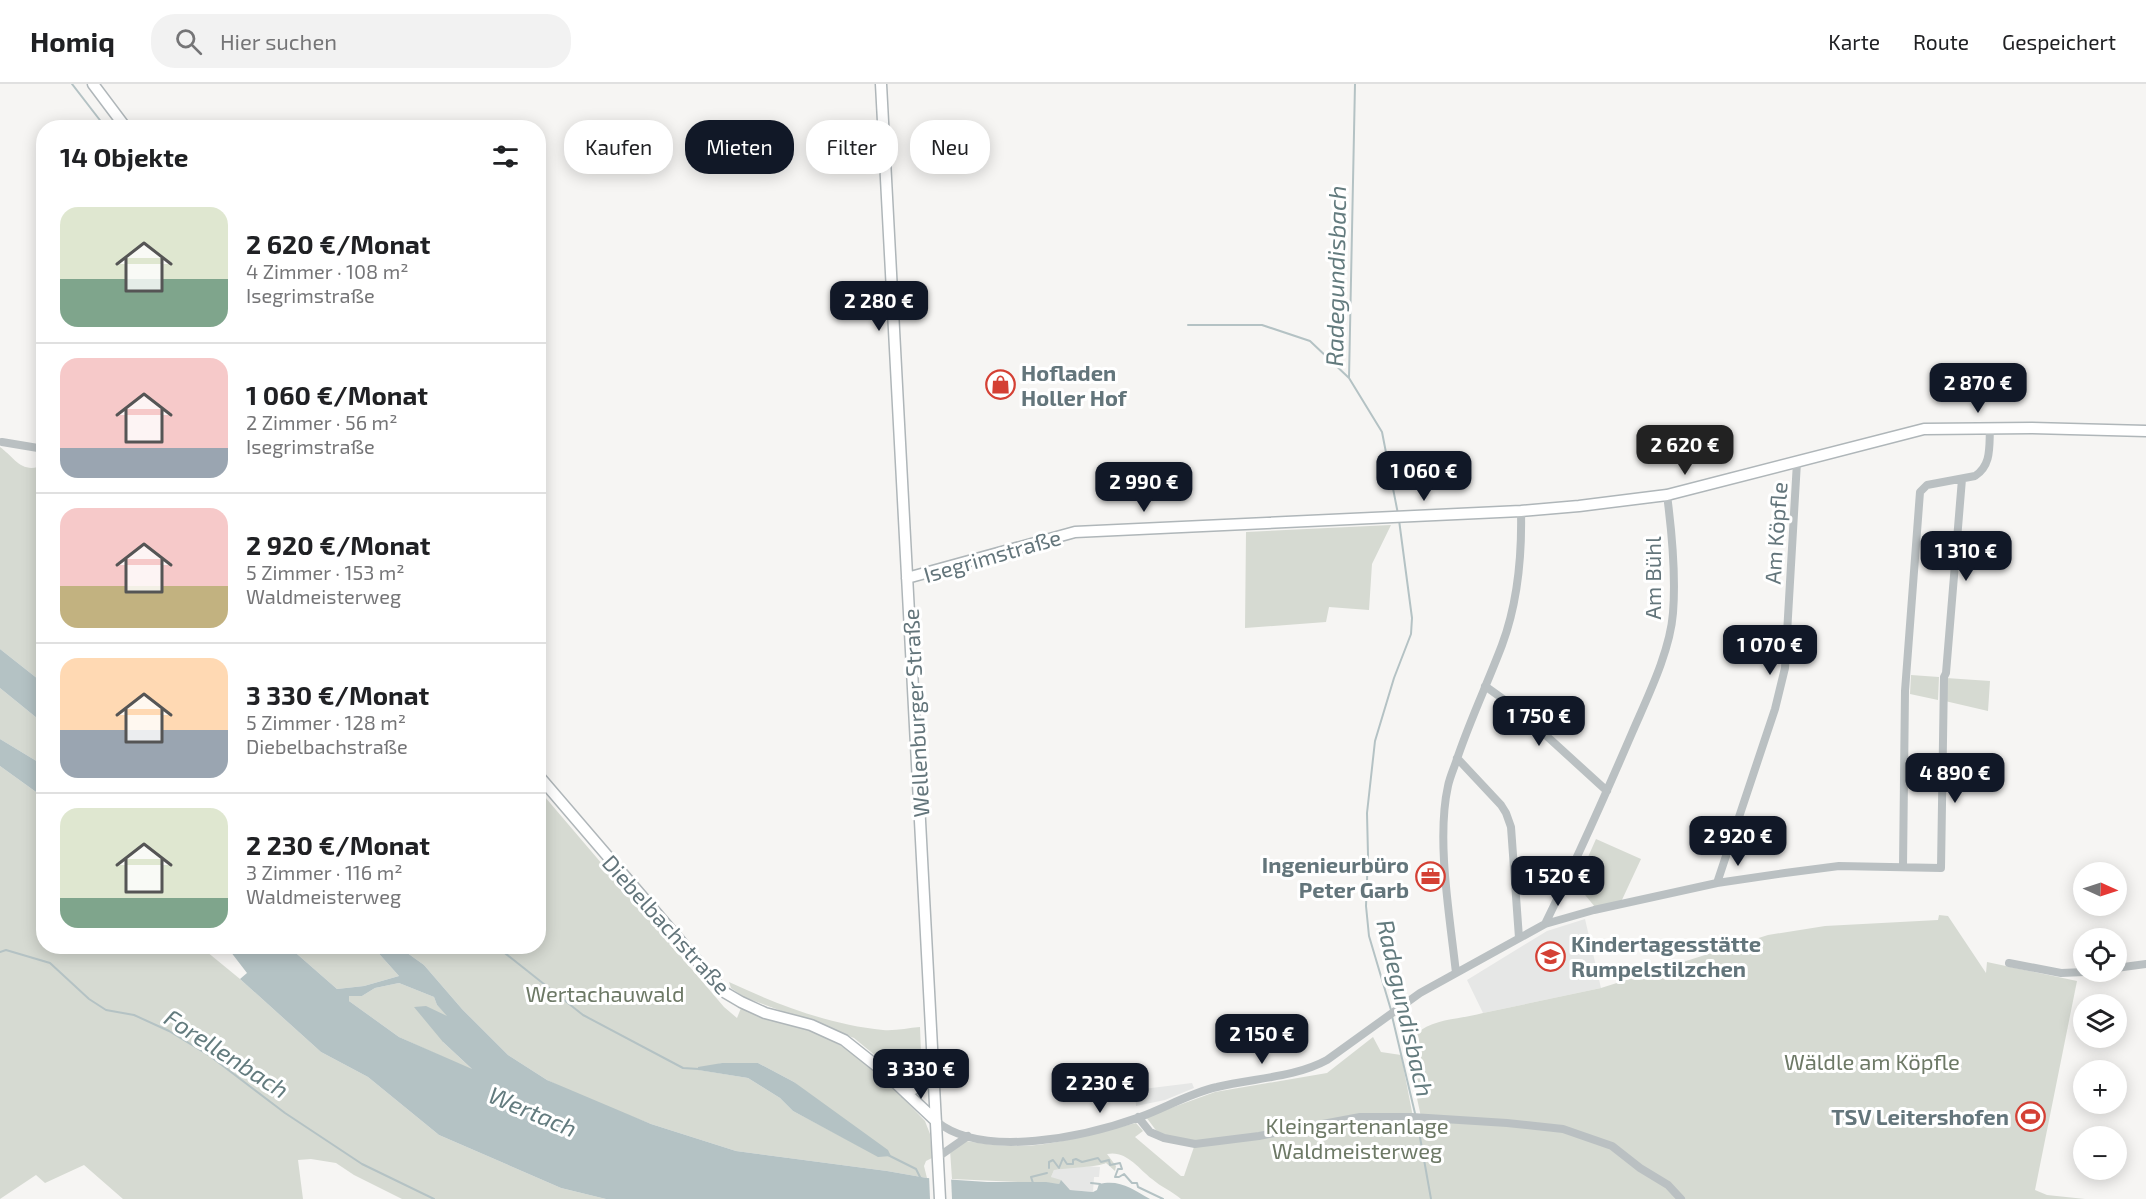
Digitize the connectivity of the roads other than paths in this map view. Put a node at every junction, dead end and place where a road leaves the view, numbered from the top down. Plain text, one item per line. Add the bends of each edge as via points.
1 (93, 84) edge
2 (881, 84) edge
3 (120, 120) edge
4 (1990, 428) junction
5 (2146, 431) edge
6 (2, 441) dead end
7 (36, 447) edge
8 (1797, 462) junction
9 (1962, 479) junction
10 (1667, 495) junction
11 (1521, 511) junction
12 (907, 578) junction
13 (1485, 686) junction
14 (1458, 758) junction
15 (546, 784) edge
16 (1607, 791) junction
17 (1903, 867) junction
18 (1717, 884) junction
19 (1545, 924) junction
20 (1519, 938) junction
21 (2009, 963) dead end
22 (2146, 964) edge
23 (2127, 967) edge
24 (2073, 972) edge
25 (1456, 973) junction
26 (934, 1078) junction
27 (906, 1093) junction
28 (1138, 1117) junction
29 (936, 1121) junction
30 (968, 1136) junction
31 (938, 1156) junction
32 (940, 1199) edge
33 (1681, 1199) edge

1 - 3 street
2 - 12 street, Wellenburger Straße
4 - 5 street, Isegrimstraße
4 - 8 street, Isegrimstraße via 1924,429
4 - 9 street via 1985,468
6 - 7 street
8 - 10 street, Isegrimstraße
8 - 18 street, Am Köpfle via 1785,668
9 - 17 street via 1927,485 1920,492 1905,691
9 - 17 street via 1942,701 1941,868
10 - 11 street, Isegrimstraße
10 - 16 street, Am Bühl via 1674,590 1671,626 1646,702
11 - 12 street, Isegrimstraße via 1075,532
11 - 13 street via 1513,607
12 - 26 street, Wellenburger Straße
13 - 14 street
13 - 16 street via 1517,709
14 - 20 street via 1506,813 1511,827
14 - 25 street via 1448,784 1444,836
15 - 27 street, Diebelbachstraße via 723,992 765,1013 811,1025 844,1040
16 - 19 street, Am Bühl
17 - 18 street via 1839,866
18 - 19 street
19 - 20 street
20 - 25 street
21 - 24 street
22 - 23 street
25 - 28 street via 1311,1069 1215,1087
26 - 27 street
26 - 29 street, Wellenburger Straße
27 - 29 street, Diebelbachstraße
28 - 30 street via 1069,1136 1018,1143
28 - 33 street via 1150,1132 1195,1144 1360,1117 1563,1129 1612,1146 1668,1185
29 - 30 street
29 - 31 street, Wellenburger Straße
30 - 31 street
31 - 32 street, Wellenburger Straße

